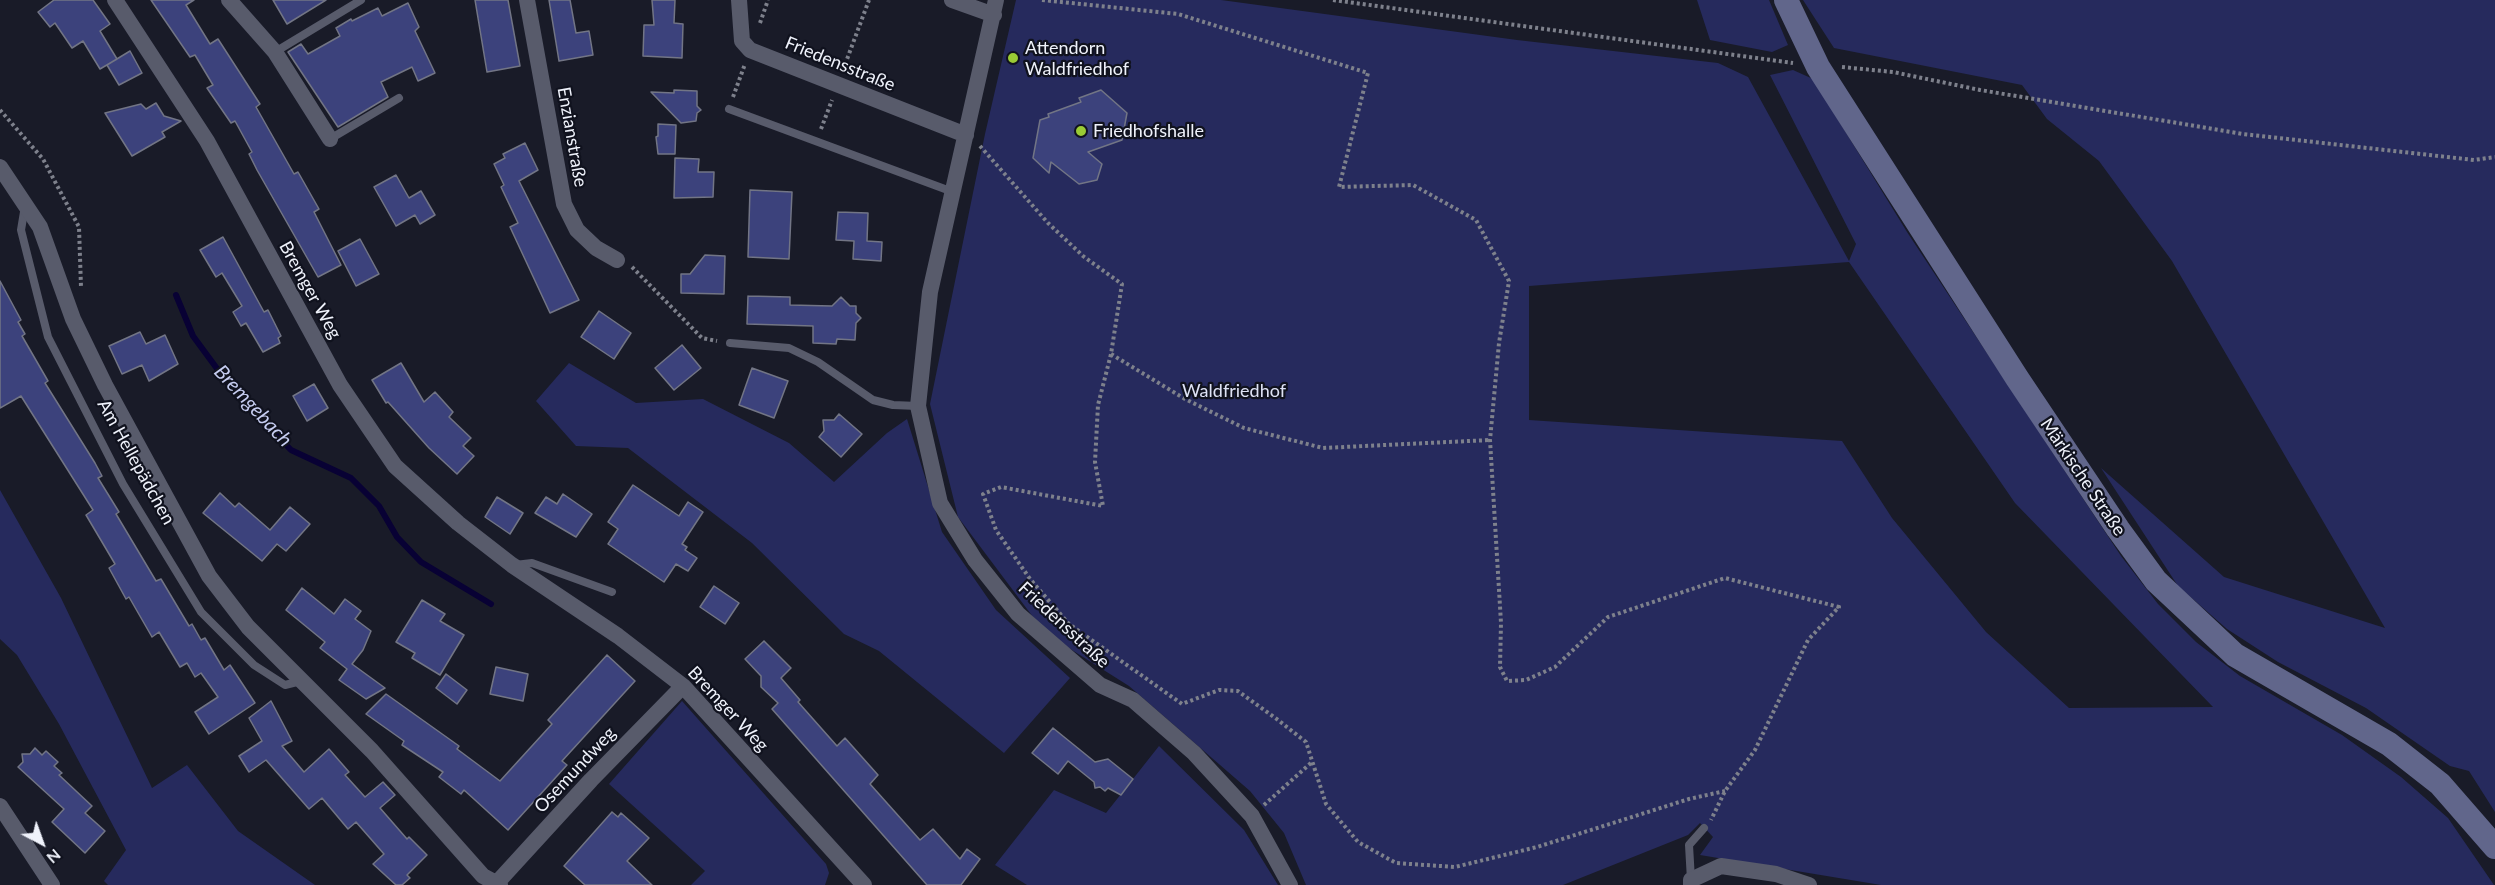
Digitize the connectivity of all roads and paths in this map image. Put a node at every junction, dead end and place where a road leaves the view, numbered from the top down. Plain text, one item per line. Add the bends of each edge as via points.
1 (116, 0) edge
2 (229, 0) edge
3 (361, 0) edge
4 (527, 0) edge
5 (739, 0) edge
6 (952, 0) edge
7 (1042, 0) edge
8 (1333, 0) edge
9 (1786, 0) edge
10 (995, 8) edge
11 (275, 52) junction
12 (1818, 67) junction
13 (399, 98) dead end
14 (729, 109) dead end
15 (0, 110) edge
16 (966, 135) junction
17 (330, 139) joint
18 (2495, 157) edge
19 (0, 167) edge
20 (953, 192) junction
21 (26, 202) junction
22 (623, 262) joint
23 (73, 319) junction
24 (730, 343) joint
25 (1111, 354) junction
26 (918, 406) junction
27 (1490, 440) junction
28 (512, 565) junction
29 (612, 592) dead end
30 (301, 681) junction
31 (683, 686) junction
32 (1313, 761) junction
33 (1725, 791) junction
34 (0, 806) edge
35 (1252, 816) junction
36 (1704, 828) joint
37 (2495, 847) edge
38 (853, 881) edge
39 (1691, 883) edge
40 (497, 884) edge
41 (52, 885) edge
42 (1290, 885) edge
43 (1809, 885) edge

1 - 28 street, Bremger Weg via 207,141 340,385 395,466
2 - 11 street
3 - 11 lane
4 - 22 street, Enzianstraße via 564,204 577,230 596,248
5 - 16 street, Friedensstraße via 742,41 750,50
6 - 10 street, Friedensstraße
7 - 27 path via 1178,14 1368,73 1339,187 1413,185 1476,220 1509,281
8 - 12 path
9 - 12 main road, Märkische Straße
10 - 16 street, Friedensstraße
11 - 17 street
12 - 18 path via 1893,72 2243,134 2474,160
12 - 37 main road, Märkische Straße via 2017,378 2156,581 2235,655 2398,751 2440,784
13 - 17 lane
14 - 20 lane
15 - 23 path via 43,159 80,227 82,299
16 - 20 street, Friedensstraße
16 - 25 path via 987,153 1048,223 1083,256 1122,284
19 - 21 street, Am Hellepädchen
20 - 26 street, Friedensstraße via 930,292
21 - 23 street, Am Hellepädchen via 40,226
21 - 30 lane, Am Hellepädchen via 21,230 48,337 123,484 201,612 254,666 285,685
22 - 24 path via 702,338
23 - 30 street, Am Hellepädchen via 209,576 248,627
24 - 26 lane via 789,348 818,362 873,400
25 - 27 path via 1185,399 1244,428 1323,448
25 - 32 path via 1098,405 1095,462 1103,507 1001,487 983,494 996,530 1030,579 1069,624 1116,660 1182,704 1219,690 1238,691 1306,742
26 - 35 street, Friedensstraße via 940,503 975,560 1011,605 1100,685 1133,700 1160,723 1194,753
27 - 33 path via 1500,667 1507,681 1526,680 1555,667 1608,617 1725,578 1839,607 1808,640 1755,750
28 - 29 lane via 532,563
28 - 31 street, Bremger Weg via 618,636
30 - 40 street, Am Hellepädchen via 372,751 483,876
31 - 38 street, Bremger Weg
31 - 40 street, Osemundweg
32 - 33 path via 1326,804 1358,842 1396,863 1455,867
32 - 35 path
33 - 36 path via 1716,813
34 - 41 street
35 - 42 street, Friedensstraße
36 - 39 lane via 1689,845
39 - 43 street via 1721,866 1776,874

